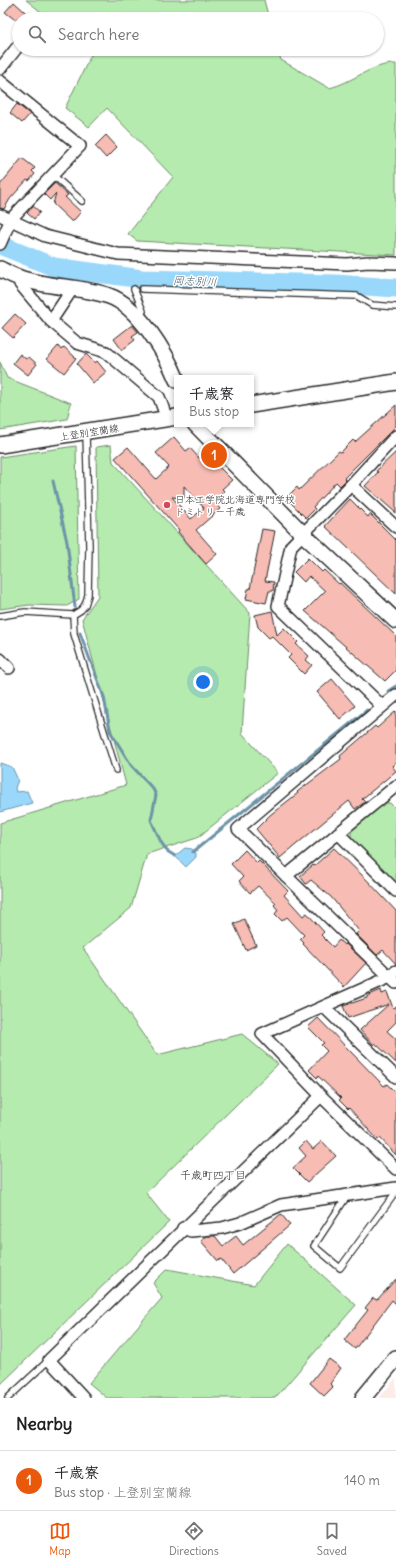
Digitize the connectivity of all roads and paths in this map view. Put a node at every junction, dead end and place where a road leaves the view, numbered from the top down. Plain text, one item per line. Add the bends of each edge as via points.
1 (12, 53) edge
2 (0, 68) edge
3 (0, 81) edge
4 (53, 175) junction
5 (82, 201) dead end
6 (6, 220) edge
7 (0, 244) edge
8 (396, 263) edge
9 (0, 270) edge
10 (20, 278) junction
11 (73, 288) junction
12 (134, 289) dead end
13 (142, 289) dead end
14 (396, 307) edge
15 (138, 318) junction
16 (51, 321) junction
17 (175, 375) edge
18 (396, 382) edge
19 (254, 405) edge
20 (172, 418) edge
21 (198, 427) edge
22 (86, 432) junction
23 (396, 436) edge
24 (0, 445) edge
25 (351, 486) junction
26 (396, 528) edge
27 (304, 535) junction
28 (72, 615) junction
29 (0, 616) edge
30 (396, 621) edge
31 (0, 659) edge
32 (9, 668) dead end
33 (396, 695) edge
34 (382, 706) junction
35 (116, 770) dead end
36 (394, 792) edge
37 (338, 833) junction
38 (286, 876) junction
39 (396, 891) edge
40 (394, 977) edge
41 (324, 1007) junction
42 (396, 1077) edge
43 (320, 1096) junction
44 (396, 1169) edge
45 (396, 1188) edge
46 (396, 1192) edge
47 (347, 1196) junction
48 (183, 1228) junction
49 (396, 1358) edge
50 (48, 1360) junction
51 (8, 1398) edge
52 (84, 1398) edge
53 (363, 1398) edge

1 - 2 street
3 - 4 street via 80,146
4 - 5 lane
4 - 6 street
6 - 7 street
6 - 8 street via 45,236 118,254 347,264
9 - 10 street
10 - 11 street
10 - 16 street via 20,284
11 - 15 street via 110,296
11 - 16 street
12 - 15 lane via 143,311
13 - 14 lane via 357,296 372,305
15 - 17 street via 171,365
16 - 20 street via 77,343 106,352 159,397
18 - 19 street
20 - 22 street, 上登別室蘭線
21 - 27 street
22 - 24 street, 上登別室蘭線
22 - 28 lane via 88,595 81,610
23 - 25 street
25 - 26 street
25 - 27 street
27 - 30 street
27 - 34 street via 292,546 278,606
28 - 29 lane via 25,612
28 - 35 lane via 74,634
31 - 32 street
33 - 34 street
34 - 38 street via 238,829
36 - 37 street
37 - 38 street
37 - 39 street
38 - 40 street
40 - 41 street
41 - 42 street
41 - 43 street via 262,1034
43 - 44 street
43 - 48 street
45 - 47 street
46 - 47 lane via 340,1268 314,1246
47 - 48 street via 281,1205 222,1228 191,1231
48 - 50 street
49 - 53 street
50 - 51 lane
50 - 52 street

